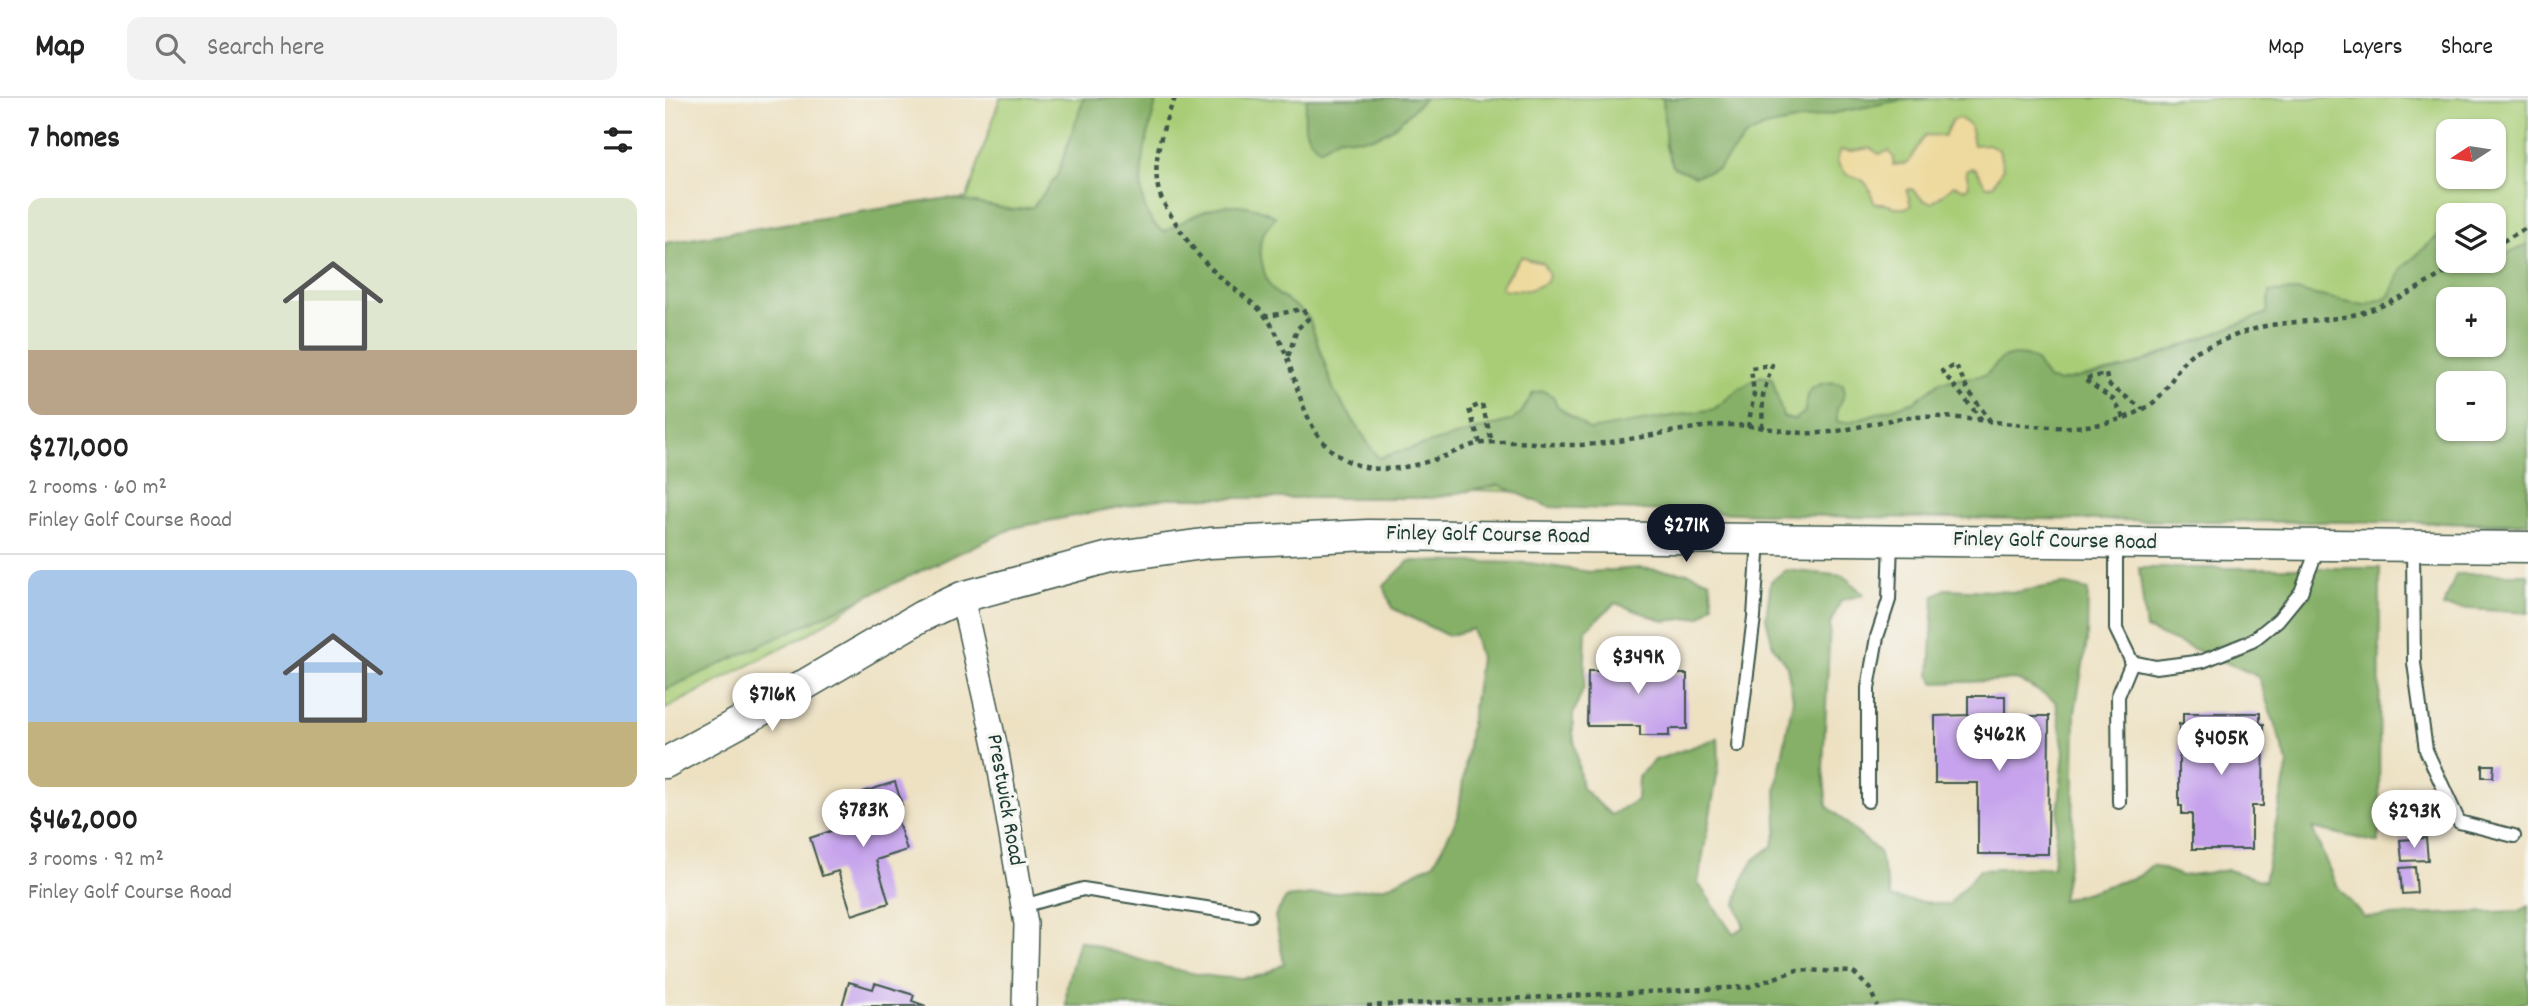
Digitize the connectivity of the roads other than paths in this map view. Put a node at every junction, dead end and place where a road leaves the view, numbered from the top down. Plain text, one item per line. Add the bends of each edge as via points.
1 (1759, 539) junction
2 (1891, 540) junction
3 (2116, 542) junction
4 (2319, 545) junction
5 (2413, 545) junction
6 (2528, 547) edge
7 (962, 597) junction
8 (2132, 662) junction
9 (1738, 746) dead end
10 (665, 763) edge
11 (1868, 801) dead end
12 (2119, 802) dead end
13 (2514, 836) dead end
14 (1023, 906) junction
15 (1251, 915) dead end
16 (1024, 1006) edge

1 - 2 street, Finley Golf Course Road
1 - 7 street, Finley Golf Course Road via 1368,535 1210,543 1110,557
1 - 9 lane
2 - 3 street, Finley Golf Course Road
2 - 11 lane via 1889,600 1868,688
3 - 4 street, Finley Golf Course Road
3 - 8 lane via 2116,629
4 - 5 street, Finley Golf Course Road
4 - 8 lane via 2301,592 2278,620 2252,641 2203,661 2156,667
5 - 6 street, Finley Golf Course Road
5 - 13 lane via 2414,663 2426,750 2459,822
7 - 10 street, Finley Golf Course Road
7 - 14 street, Prestwick Road via 997,753
8 - 12 lane via 2118,695
14 - 15 lane via 1083,889
14 - 16 street, Prestwick Road

